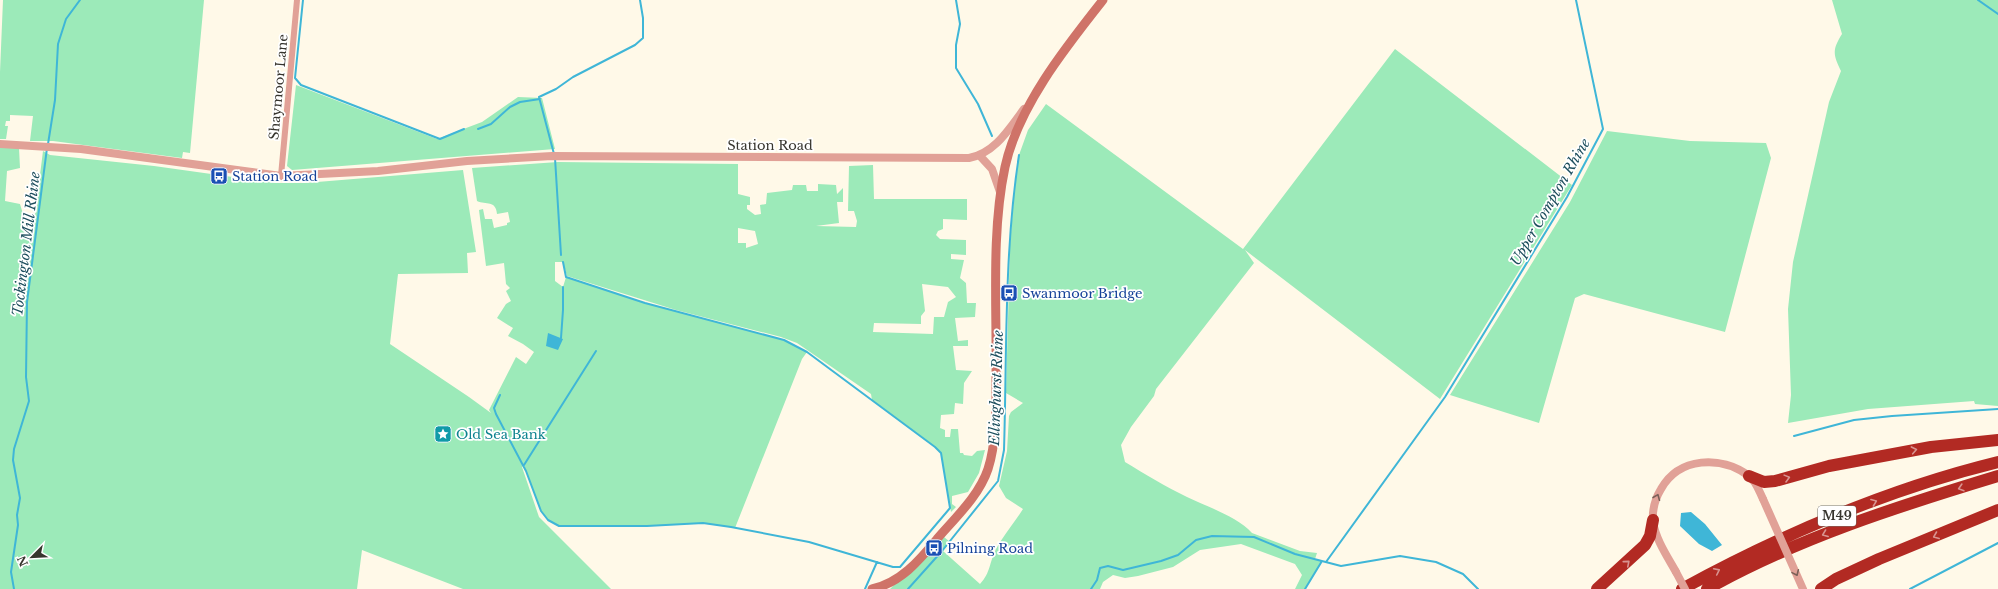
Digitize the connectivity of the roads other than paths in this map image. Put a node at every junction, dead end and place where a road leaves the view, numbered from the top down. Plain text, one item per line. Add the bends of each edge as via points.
1 (297, 0) edge
2 (1103, 0) edge
3 (1031, 101) junction
4 (0, 144) edge
5 (980, 156) junction
6 (282, 176) junction
7 (1000, 192) junction
8 (1998, 440) edge
9 (1998, 462) edge
10 (1749, 476) junction
11 (1998, 476) edge
12 (1998, 510) edge
13 (1653, 520) junction
14 (872, 589) edge
15 (1597, 589) edge
16 (1684, 589) edge
17 (1707, 589) edge
18 (1803, 589) edge
19 (1821, 589) edge

1 - 6 street, Shaymoor Lane
2 - 3 main road
3 - 5 street via 996,143
3 - 7 main road via 1014,135
4 - 6 street, Station Road via 81,149
5 - 6 street, Station Road via 556,156 467,161 378,171
5 - 7 street via 992,169
7 - 14 main road via 996,397 988,469 977,492 922,557 905,574 884,586
10 -> 8 highway via 1764,482 1775,481 1829,466 1931,447
16 -> 9 highway, M49 via 1799,531 1900,491
13 -> 10 street via 1657,497 1664,483 1687,466 1720,462
10 -> 18 street, bridge via 1763,499
11 -> 17 highway, M49 via 1904,504 1804,542
12 -> 19 highway via 1879,559
15 -> 13 highway via 1645,545 1650,536
13 - 16 street, bridge via 1656,534

